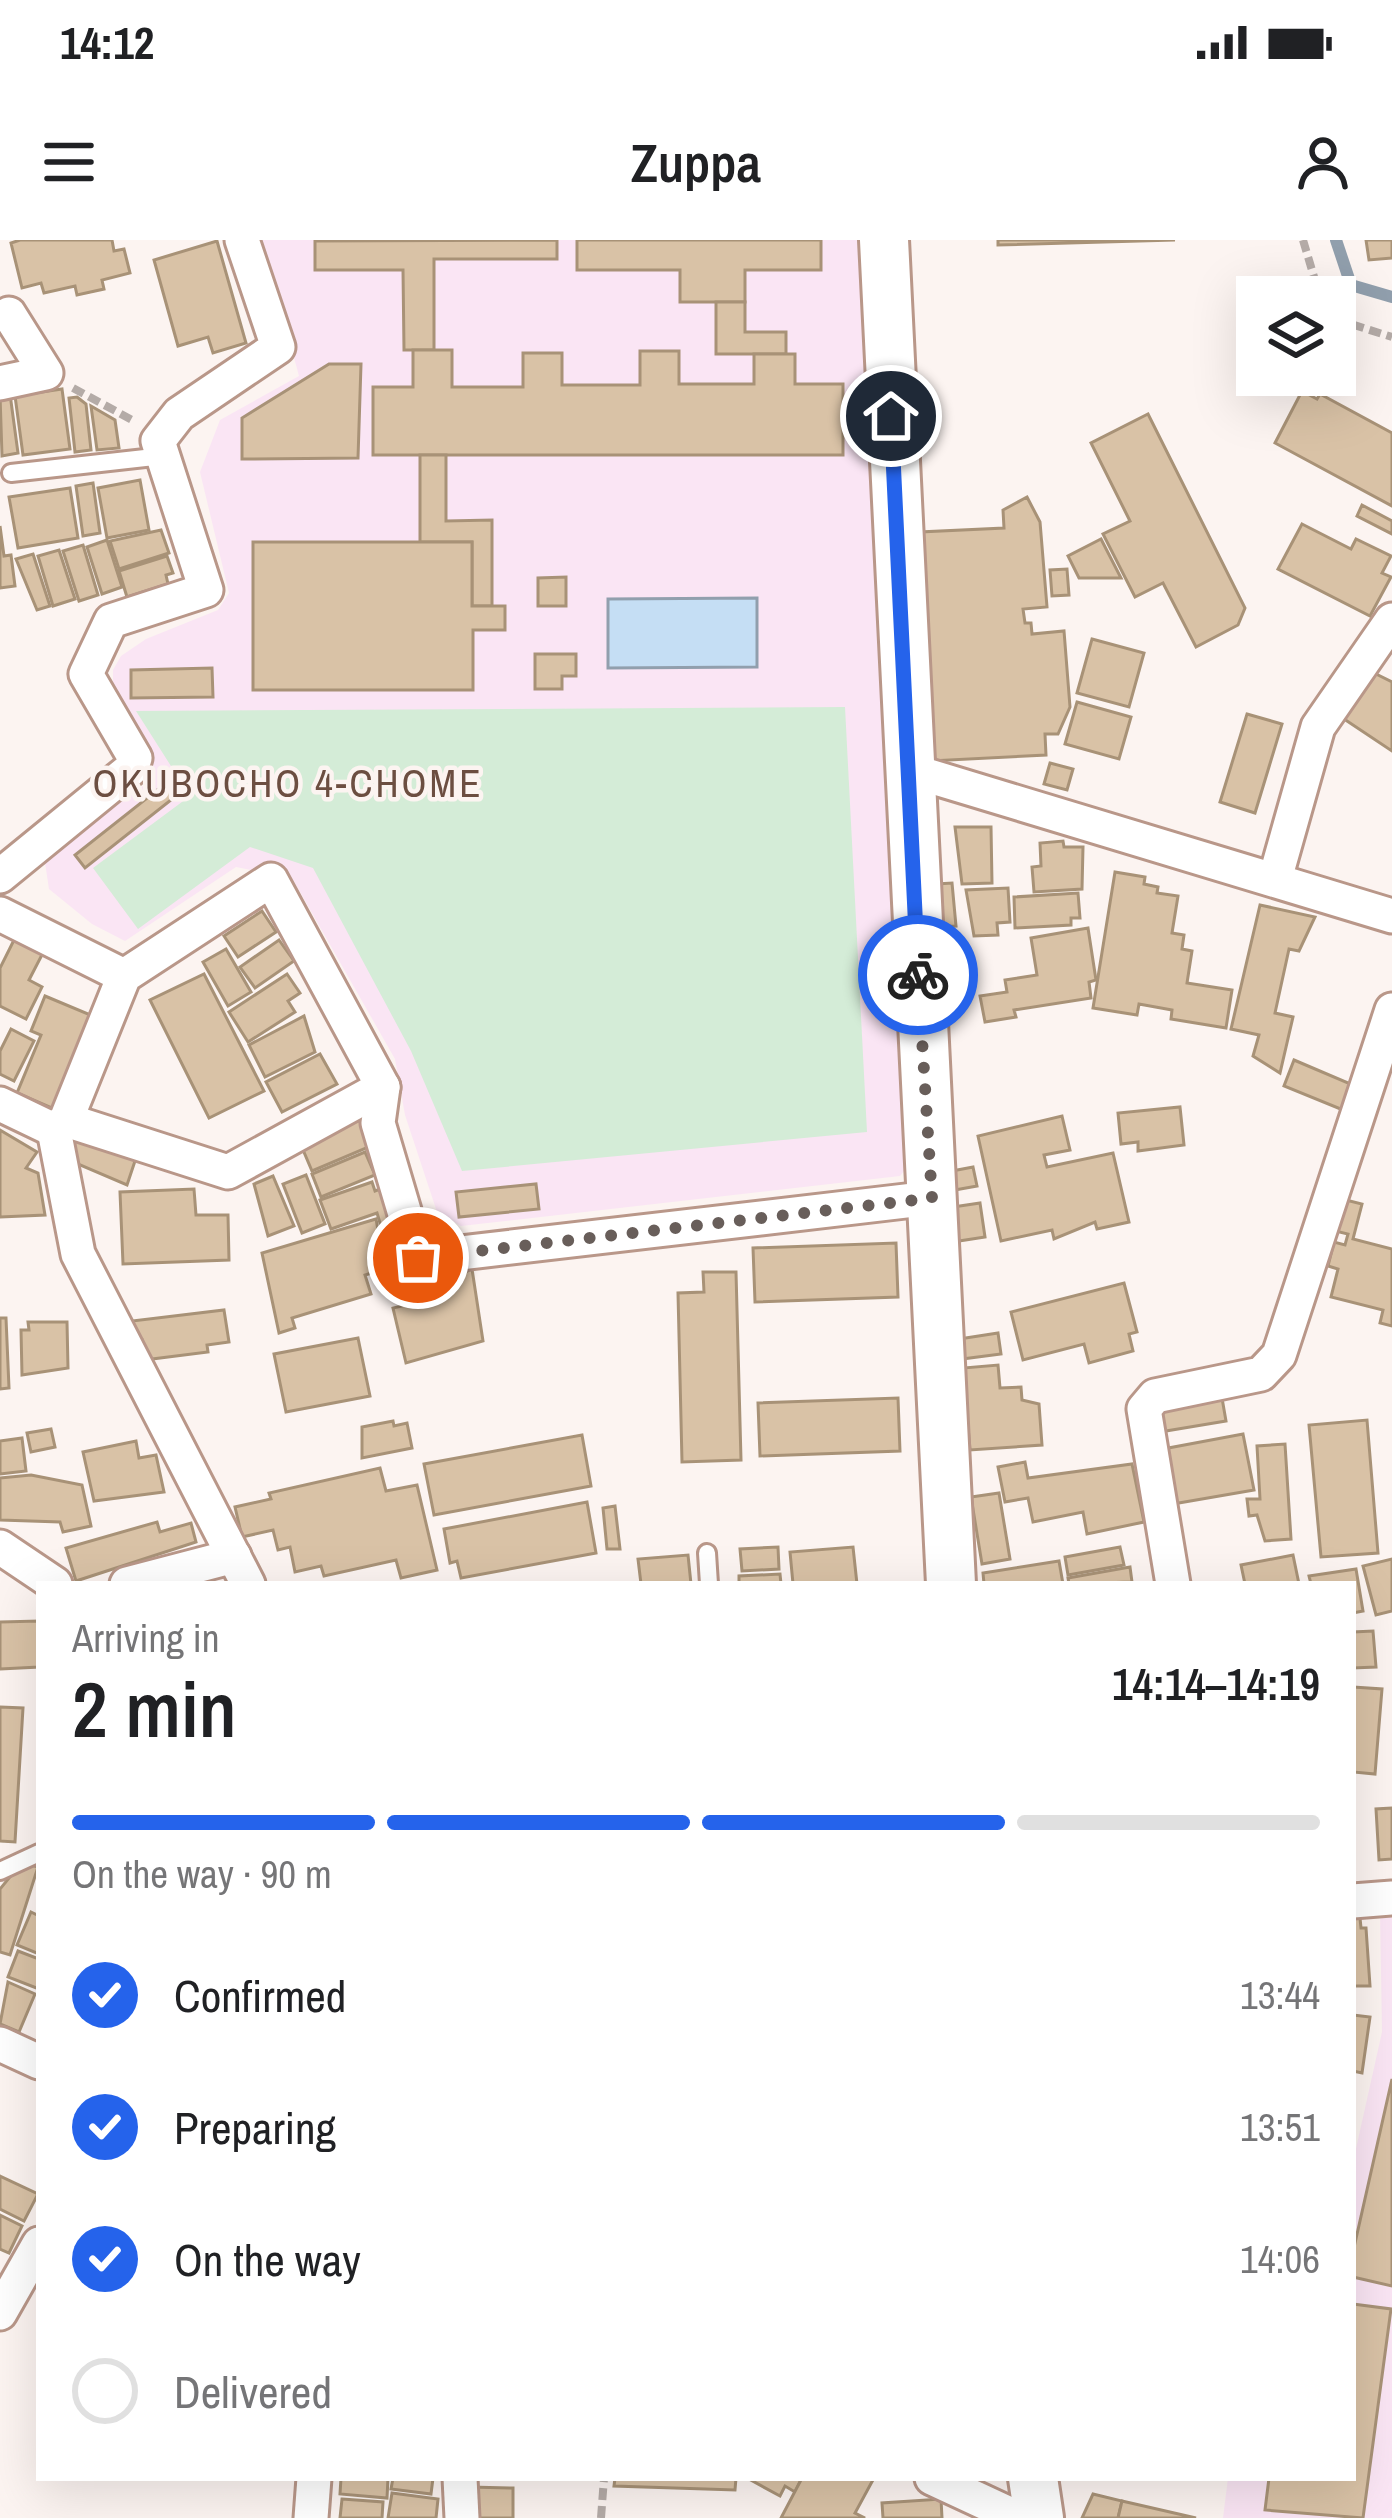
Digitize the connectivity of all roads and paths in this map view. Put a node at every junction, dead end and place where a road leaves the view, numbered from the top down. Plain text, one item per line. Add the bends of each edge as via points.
1 (242, 240) edge
2 (884, 240) edge
3 (1303, 240) edge
4 (1314, 276) edge
5 (3, 308) edge
6 (1356, 326) edge
7 (1392, 337) edge
8 (46, 373) junction
9 (0, 383) edge
10 (162, 446) junction
11 (11, 473) dead end
12 (1392, 620) edge
13 (906, 769) junction
14 (0, 876) edge
15 (1274, 879) junction
16 (0, 914) edge
17 (1392, 916) edge
18 (124, 976) junction
19 (1392, 1010) edge
20 (383, 1088) junction
21 (0, 1104) edge
22 (60, 1125) junction
23 (932, 1198) junction
24 (0, 1547) edge
25 (707, 1553) dead end
26 (241, 1570) edge
27 (51, 1581) edge
28 (151, 1581) edge
29 (709, 1581) edge
30 (951, 1581) edge
31 (1173, 1581) edge
32 (36, 1854) edge
33 (0, 1871) edge
34 (1392, 1898) edge
35 (1356, 1901) edge
36 (0, 2044) edge
37 (36, 2061) edge
38 (36, 2249) edge
39 (0, 2313) edge
40 (314, 2481) edge
41 (460, 2481) edge
42 (604, 2481) edge
43 (938, 2481) edge
44 (1033, 2481) edge
45 (311, 2518) edge
46 (462, 2518) edge
47 (602, 2518) edge
48 (1018, 2518) edge
49 (1039, 2518) edge

1 - 10 street via 278,347 179,414
2 - 13 street
3 - 4 path
5 - 8 street
6 - 7 path
8 - 9 street
8 - 10 path
10 - 11 lane
10 - 14 street via 206,590 110,622 86,674 135,758 131,769
12 - 15 street via 1318,727
13 - 15 street
13 - 23 street
15 - 17 street
16 - 18 street
18 - 20 street via 271,880
18 - 22 street
19 - 31 street via 1279,1355 1261,1375 1155,1396 1144,1409
20 - 22 street via 228,1172
20 - 23 street via 378,1123 418,1258
21 - 22 street
22 - 26 street via 78,1254
23 - 30 street
24 - 27 street
25 - 29 lane
26 - 28 street
32 - 33 lane
34 - 35 street
36 - 37 street
38 - 39 street
40 - 45 street
41 - 46 street
42 - 47 path
43 - 48 street
44 - 49 street

